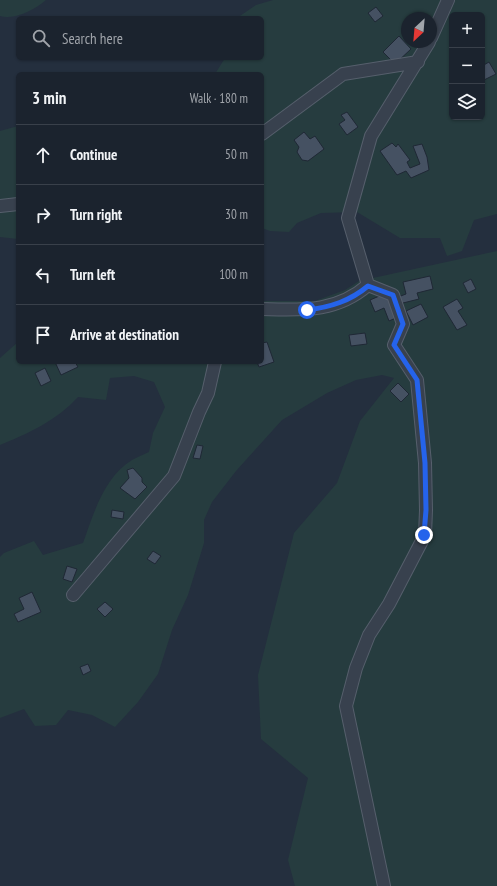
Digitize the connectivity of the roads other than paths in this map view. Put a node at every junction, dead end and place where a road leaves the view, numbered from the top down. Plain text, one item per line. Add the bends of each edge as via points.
1 (448, 0) edge
2 (437, 25) edge
3 (426, 48) edge
4 (418, 62) junction
5 (264, 133) edge
6 (16, 204) edge
7 (0, 206) edge
8 (368, 286) junction
9 (264, 309) edge
10 (215, 364) edge
11 (73, 595) dead end
12 (384, 886) edge

1 - 2 street
3 - 4 street
4 - 5 street via 343,74
4 - 8 street via 371,136 348,218
6 - 7 street
8 - 9 street via 355,296 328,307 307,310
8 - 12 street via 393,295 403,324 394,345 417,380 425,463 424,535 389,604 369,635 356,668 346,706
10 - 11 street via 208,393 174,476

